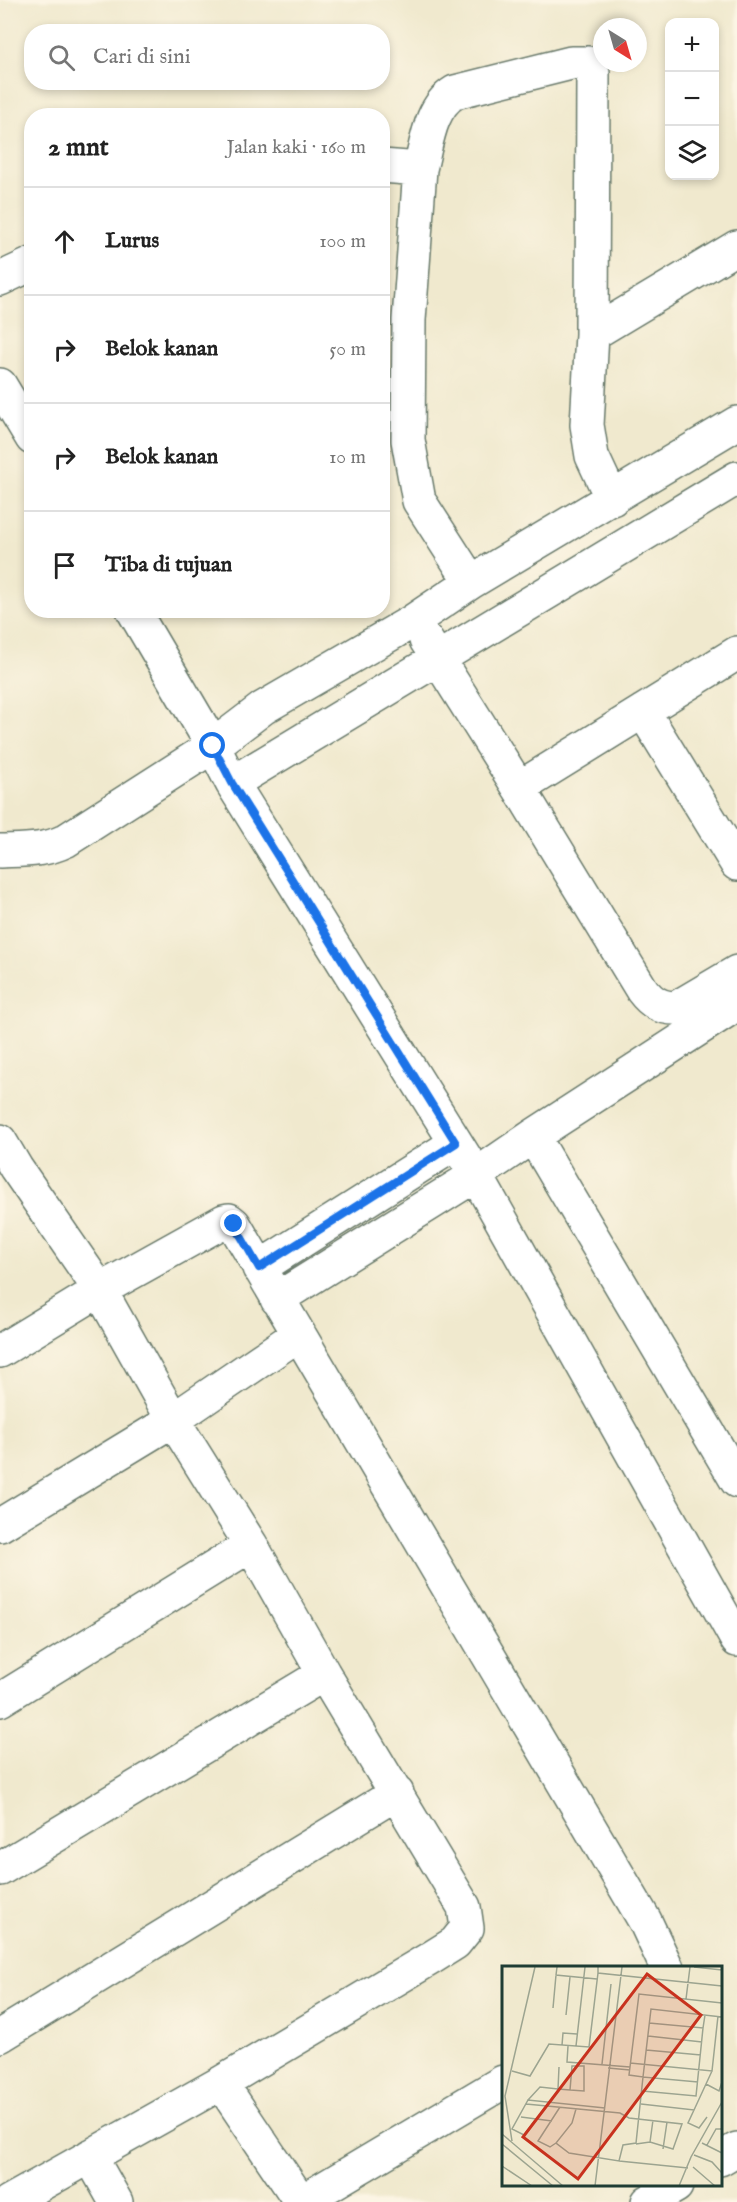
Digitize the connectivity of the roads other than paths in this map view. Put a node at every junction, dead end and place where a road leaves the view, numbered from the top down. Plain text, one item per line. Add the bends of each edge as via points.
1 (390, 167) edge
2 (420, 169) junction
3 (737, 248) edge
4 (24, 268) edge
5 (0, 279) edge
6 (592, 334) junction
7 (0, 385) edge
8 (737, 423) edge
9 (24, 425) edge
10 (737, 478) edge
11 (612, 499) junction
12 (471, 582) junction
13 (138, 618) edge
14 (413, 621) junction
15 (737, 653) edge
16 (438, 658) junction
17 (643, 711) junction
18 (213, 746) junction
19 (232, 783) junction
20 (519, 788) junction
21 (0, 851) edge
22 (737, 864) edge
23 (737, 972) edge
24 (737, 1004) edge
25 (532, 1136) junction
26 (456, 1143) junction
27 (5, 1162) edge
28 (476, 1175) junction
29 (259, 1268) junction
30 (100, 1290) junction
31 (277, 1299) junction
32 (299, 1334) junction
33 (0, 1351) edge
34 (173, 1420) junction
35 (737, 1481) edge
36 (0, 1525) edge
37 (251, 1545) junction
38 (737, 1640) edge
39 (324, 1674) junction
40 (0, 1700) edge
41 (398, 1793) junction
42 (0, 1869) edge
43 (666, 1966) edge
44 (0, 2036) edge
45 (221, 2083) junction
46 (502, 2083) edge
47 (737, 2149) edge
48 (90, 2156) junction
49 (722, 2158) edge
50 (674, 2187) edge
51 (9, 2202) edge
52 (116, 2202) edge
53 (301, 2202) edge
54 (648, 2202) edge

1 - 2 street
2 - 6 street via 436,111 444,98 572,63 589,63 593,73
2 - 12 street via 409,320 408,440 419,501
3 - 6 street
4 - 5 street
6 - 11 street via 587,425 592,456
7 - 9 street
8 - 11 street
10 - 16 street
11 - 12 street
12 - 14 street
13 - 18 street
14 - 16 street
14 - 18 street via 263,708
15 - 17 street
16 - 19 street
16 - 20 street
17 - 20 street
17 - 22 street
18 - 19 street
18 - 21 street via 56,845
19 - 26 street
20 - 23 street via 651,1002 676,1008
24 - 25 street
25 - 28 street
25 - 35 street
26 - 28 street
26 - 29 street
27 - 30 street
28 - 31 street
28 - 38 street
29 - 30 street via 229,1220
29 - 31 street
30 - 33 street
30 - 34 street
31 - 32 street
32 - 34 street
32 - 43 street via 645,1921
34 - 36 street
34 - 37 street
37 - 39 street
37 - 40 street
39 - 41 street
39 - 42 street
41 - 44 street
41 - 45 street via 464,1906 467,1928 455,1943
45 - 48 street
45 - 53 street
46 - 53 street
47 - 49 street
48 - 51 street
48 - 52 street
50 - 54 street

